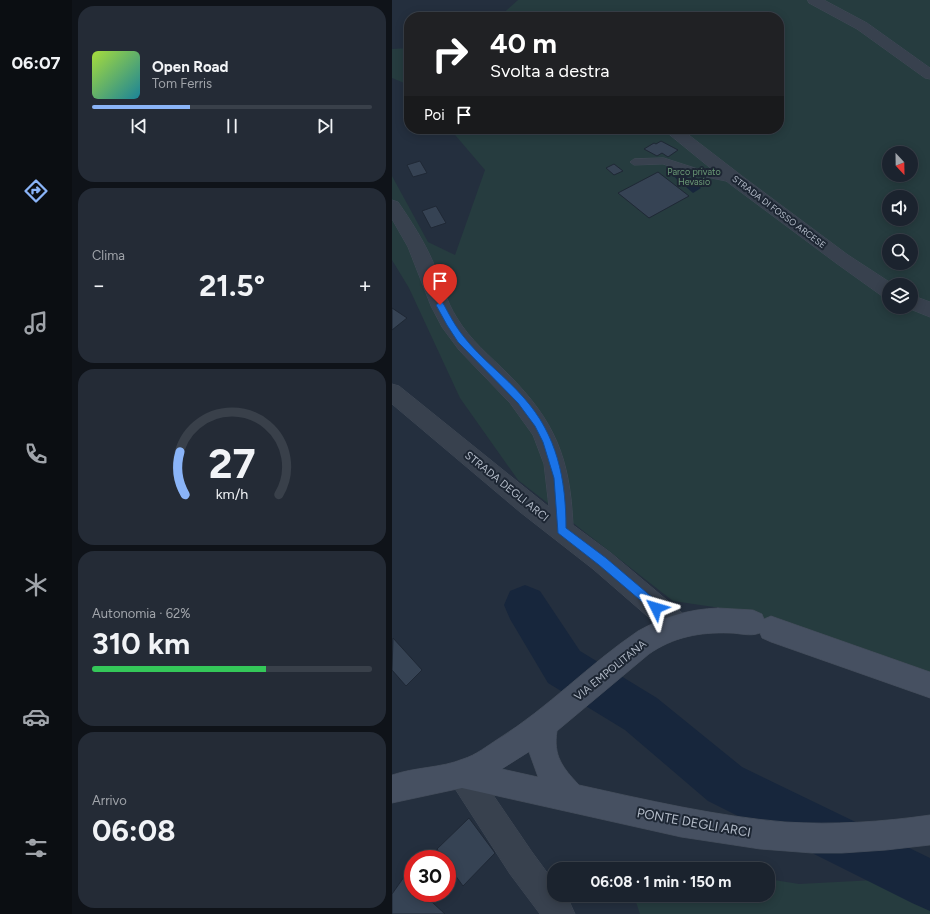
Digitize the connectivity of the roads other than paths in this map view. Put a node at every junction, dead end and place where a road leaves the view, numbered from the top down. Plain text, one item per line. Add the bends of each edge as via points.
1 (814, 0) edge
2 (930, 75) edge
3 (677, 134) edge
4 (634, 162) dead end
5 (736, 180) junction
6 (392, 206) edge
7 (882, 286) edge
8 (918, 305) edge
9 (930, 310) edge
10 (392, 392) edge
11 (561, 530) junction
12 (678, 626) junction
13 (930, 685) edge
14 (544, 724) junction
15 (462, 774) junction
16 (392, 789) edge
17 (571, 798) junction
18 (930, 830) edge
19 (559, 914) edge

1 - 2 street via 862,26
3 - 5 street, STRADA DI FOSSO ARCESE
4 - 5 lane via 664,161 699,173
5 - 7 street, STRADA DI FOSSO ARCESE
6 - 11 street via 420,252 440,305 452,327 475,355 525,405 543,432 558,478
8 - 9 street
10 - 11 street, STRADA DEGLI ARCI
11 - 12 street, STRADA DEGLI ARCI
12 - 13 main road, VIA EMPOLITANA via 709,620 732,620 762,626
12 - 14 main road, VIA EMPOLITANA via 652,637 636,648
14 - 15 main road, VIA EMPOLITANA via 506,750
14 - 17 main road via 542,743 545,764
15 - 16 main road, VIA EMPOLITANA
15 - 17 main road, PONTE DEGLI ARCI
15 - 19 street via 521,863
17 - 18 main road, PONTE DEGLI ARCI via 684,822 787,836 852,838

